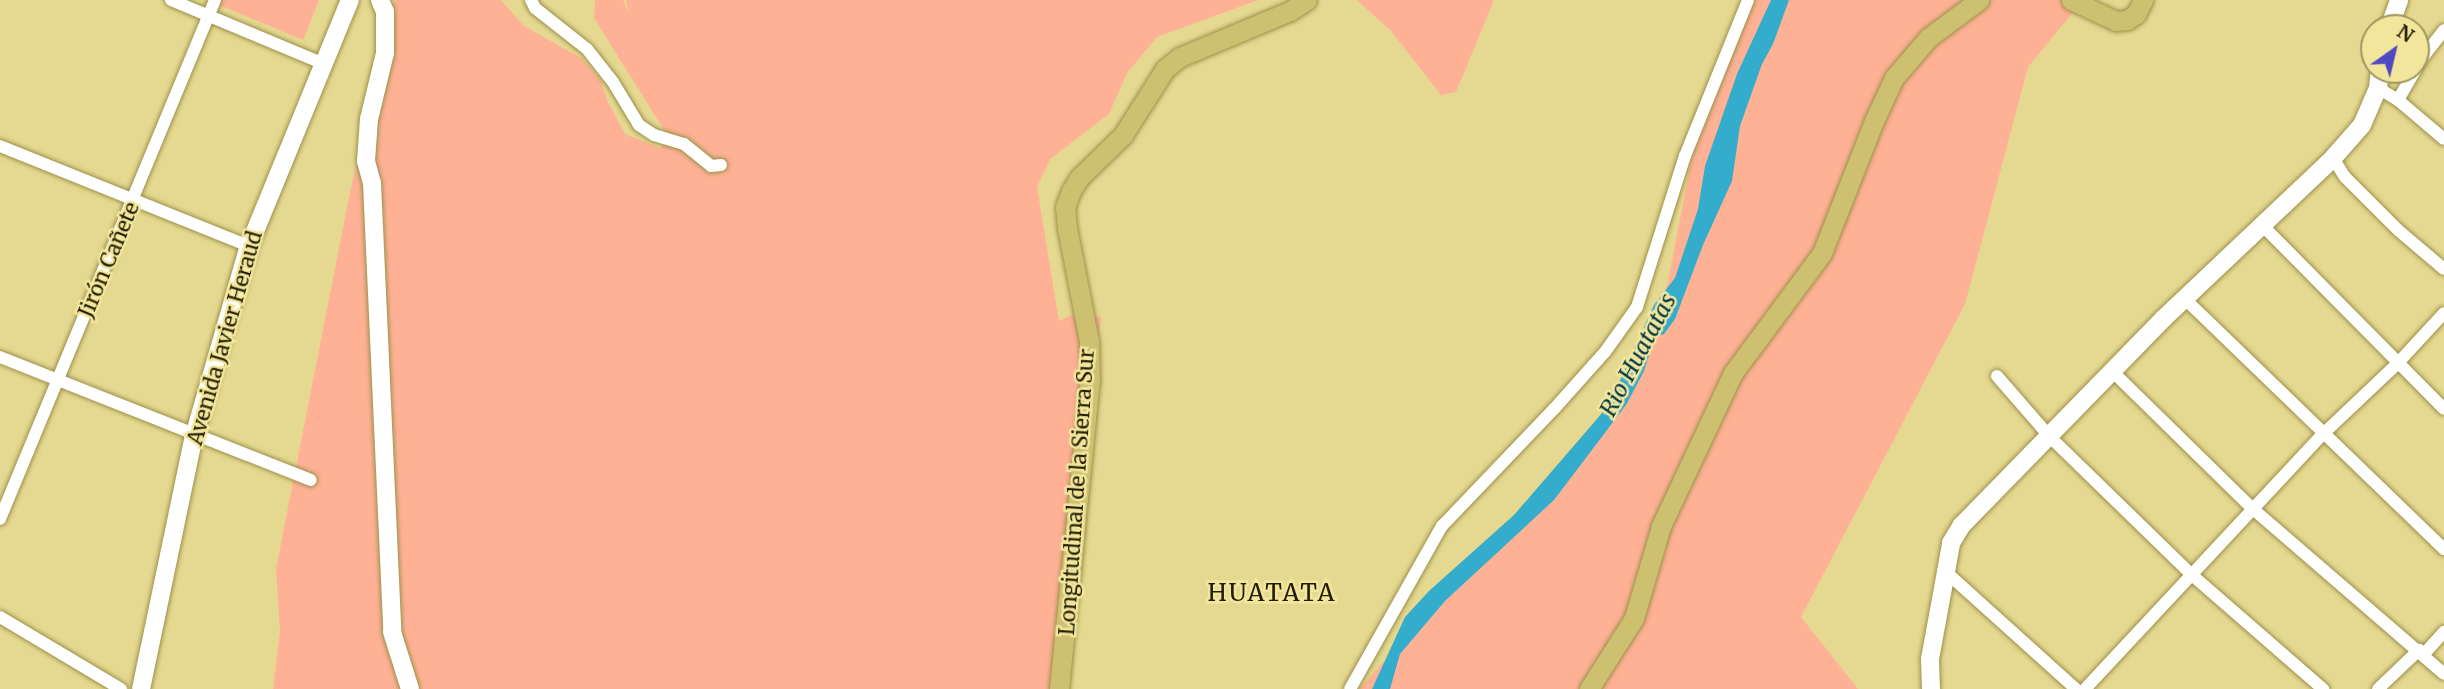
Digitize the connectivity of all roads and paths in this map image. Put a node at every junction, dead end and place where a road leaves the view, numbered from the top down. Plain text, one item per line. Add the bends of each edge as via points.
1 (171, 0) edge
2 (215, 0) edge
3 (351, 0) edge
4 (380, 0) edge
5 (1307, 0) edge
6 (1748, 0) edge
7 (1979, 0) edge
8 (2071, 0) edge
9 (2143, 0) edge
10 (536, 3) edge
11 (209, 15) junction
12 (2444, 30) edge
13 (324, 64) junction
14 (2377, 84) edge
15 (2384, 84) edge
16 (2398, 100) junction
17 (2444, 139) edge
18 (0, 146) edge
19 (2333, 158) junction
20 (721, 165) dead end
21 (134, 200) junction
22 (2263, 226) junction
23 (249, 246) junction
24 (2444, 269) edge
25 (2185, 299) junction
26 (2444, 313) edge
27 (0, 357) edge
28 (2397, 364) junction
29 (2114, 373) junction
30 (1997, 376) dead end
31 (58, 382) junction
32 (2444, 409) edge
33 (2322, 435) junction
34 (194, 436) junction
35 (2050, 437) junction
36 (310, 480) dead end
37 (2253, 509) junction
38 (0, 519) edge
39 (2444, 549) edge
40 (1946, 572) junction
41 (2192, 575) junction
42 (0, 617) edge
43 (2444, 632) edge
44 (2421, 652) junction
45 (2444, 674) edge
46 (121, 689) edge
47 (141, 689) edge
48 (410, 689) edge
49 (1059, 689) edge
50 (1350, 689) edge
51 (1589, 689) edge
52 (1931, 689) edge
53 (2076, 689) edge
54 (2085, 689) edge
55 (2323, 689) edge
56 (2378, 689) edge

1 - 11 street
2 - 11 street, Jirón Cañete
3 - 13 main road, Avenida Javier Heraud
4 - 48 main road via 385,12 385,52 369,120 366,161 372,183 392,632
5 - 49 main road, Longitudinal de la Sierra Sur via 1180,57 1165,69 1123,135 1079,178 1065,207 1089,341 1090,381
6 - 50 street via 1685,156 1637,307 1605,352 1442,526
7 - 51 main road via 1928,38 1894,78 1822,253 1733,373 1661,526 1634,618
8 - 9 main road via 2116,21 2136,14
10 - 20 street via 587,49 639,125 684,144 711,166
11 - 13 street
11 - 21 street, Jirón Cañete
12 - 16 street
13 - 23 main road, Avenida Javier Heraud
14 - 19 main road via 2362,125
15 - 16 street
16 - 17 street
18 - 21 street
19 - 22 main road
19 - 24 street via 2345,177
21 - 23 street
21 - 31 street, Jirón Cañete
22 - 25 main road
22 - 28 street
23 - 34 main road, Avenida Javier Heraud
25 - 29 main road
25 - 33 street
26 - 28 street
27 - 31 street
28 - 32 street
28 - 33 street
29 - 35 main road
29 - 37 street
30 - 35 street
31 - 34 street
31 - 38 street, Jirón Cañete
33 - 37 street
33 - 39 street
34 - 36 street
34 - 47 main road, Avenida Javier Heraud
35 - 40 main road via 1962,525 1951,543
35 - 41 street
37 - 41 street
37 - 44 street
40 - 52 main road via 1930,659
40 - 53 street
41 - 54 street
41 - 55 street
42 - 46 street
43 - 44 street
44 - 45 street
44 - 56 street

